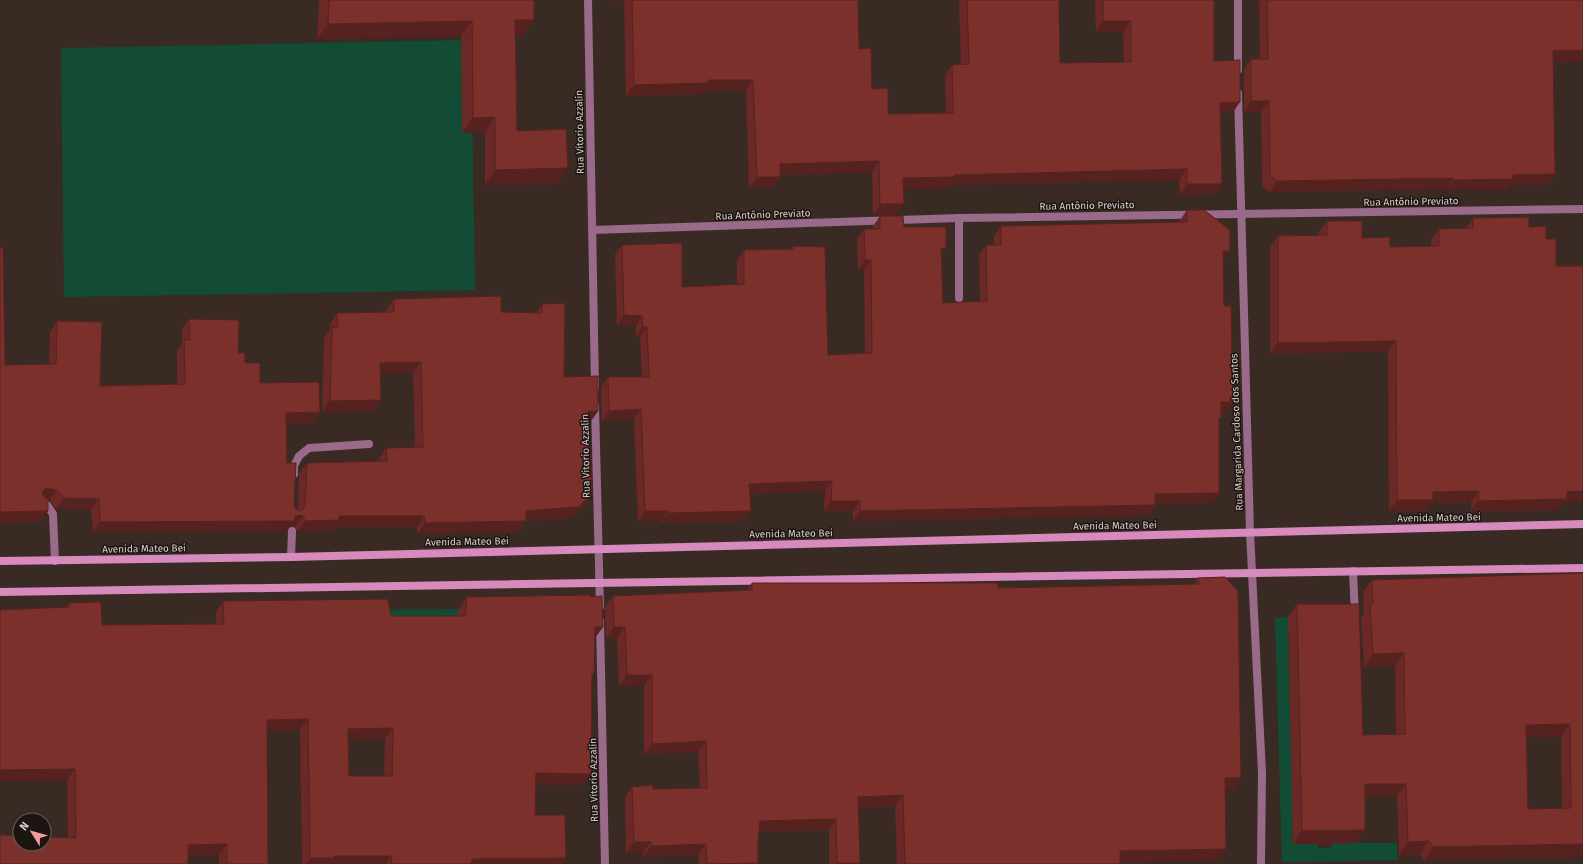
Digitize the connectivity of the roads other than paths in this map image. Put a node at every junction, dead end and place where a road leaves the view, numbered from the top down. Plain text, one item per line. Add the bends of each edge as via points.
1 (588, 0) edge
2 (1238, 0) edge
3 (1583, 209) edge
4 (1241, 214) junction
5 (959, 218) junction
6 (592, 230) junction
7 (959, 298) dead end
8 (369, 444) dead end
9 (293, 480) edge
10 (40, 504) edge
11 (1583, 524) edge
12 (292, 531) edge
13 (1250, 532) junction
14 (599, 549) junction
15 (291, 557) junction
16 (0, 561) edge
17 (55, 561) junction
18 (1583, 568) edge
19 (1353, 571) junction
20 (1251, 573) junction
21 (599, 583) junction
22 (0, 592) edge
23 (1356, 627) edge
24 (605, 864) edge
25 (1261, 864) edge

1 - 6 street, Rua Vitorio Azzalin
2 - 4 street, Rua Margarida Cardoso dos Santos
3 - 4 street, Rua Antônio Previato
4 - 5 street, Rua Antônio Previato
4 - 13 street, Rua Margarida Cardoso dos Santos
5 - 6 street, Rua Antônio Previato
5 - 7 street
6 - 14 street, Rua Vitorio Azzalin
8 - 9 street via 309,448 299,456 294,466
10 - 17 street via 47,505 54,514
11 - 13 main road, Avenida Mateo Bei
12 - 15 street
13 - 14 main road, Avenida Mateo Bei
13 - 20 street, Rua Margarida Cardoso dos Santos
14 - 15 main road, Avenida Mateo Bei
14 - 21 street, Rua Vitorio Azzalin
15 - 17 main road, Avenida Mateo Bei
16 - 17 main road, Avenida Mateo Bei
18 - 19 main road
19 - 20 main road
19 - 23 street
20 - 21 main road
20 - 25 street, Rua Margarida Cardoso dos Santos via 1262,773
21 - 22 main road
21 - 24 street, Rua Vitorio Azzalin

